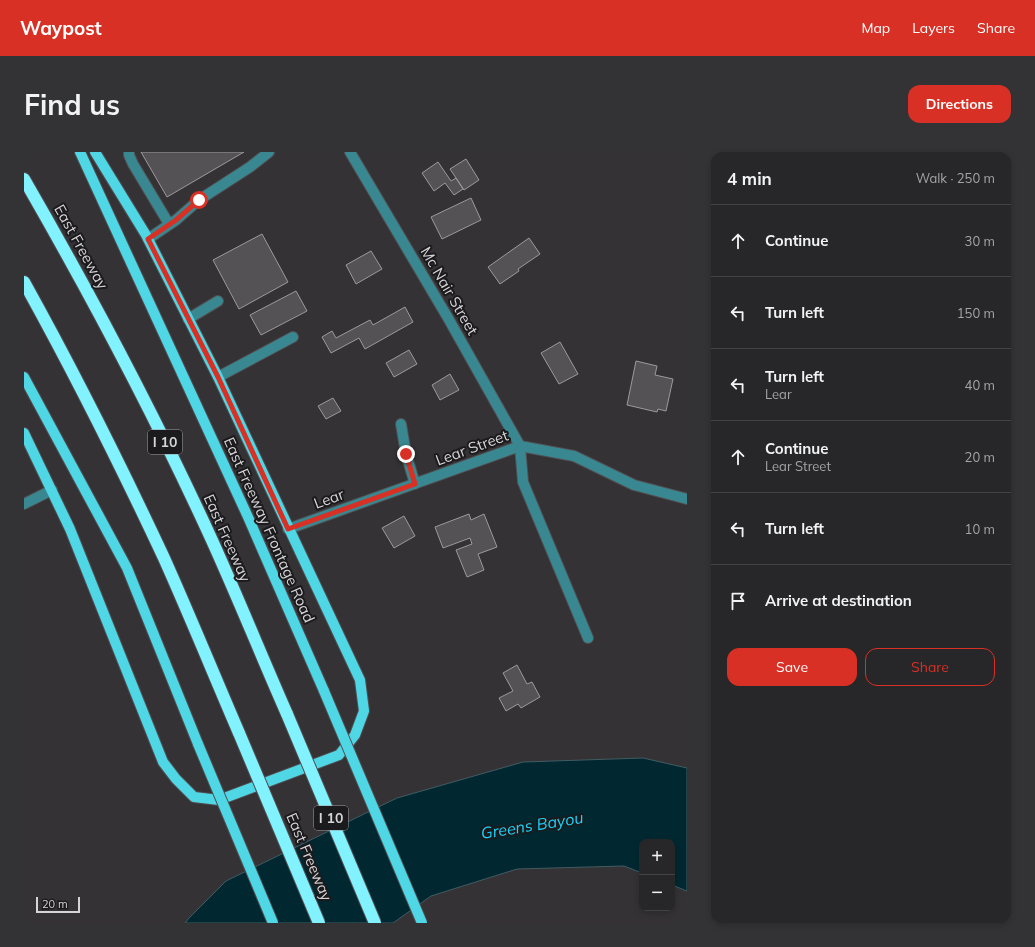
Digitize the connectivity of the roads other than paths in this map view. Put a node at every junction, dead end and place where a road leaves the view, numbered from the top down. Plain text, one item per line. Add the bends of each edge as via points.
1 (80, 152) edge
2 (95, 152) edge
3 (130, 152) edge
4 (269, 152) edge
5 (350, 152) edge
6 (24, 179) edge
7 (169, 224) junction
8 (148, 239) junction
9 (24, 282) edge
10 (218, 301) dead end
11 (188, 319) junction
12 (293, 337) dead end
13 (24, 376) edge
14 (218, 377) junction
15 (401, 424) dead end
16 (24, 433) edge
17 (520, 446) junction
18 (415, 484) junction
19 (52, 490) junction
20 (381, 496) joint
21 (687, 499) edge
22 (24, 504) edge
23 (288, 529) junction
24 (588, 638) dead end
25 (274, 923) edge
26 (319, 923) edge
27 (375, 923) edge
28 (422, 923) edge

1 - 28 main road, East Freeway Frontage Road, bridge via 248,517
2 - 8 main road
3 - 7 street via 129,155
4 - 7 street
5 - 17 street, Mc Nair Street
6 - 27 highway, East Freeway / I 10, bridge via 114,341 178,468 210,536
7 - 8 street
8 - 11 main road
9 - 26 highway, East Freeway, bridge via 78,381 164,559
10 - 11 street
11 - 14 main road
12 - 14 street
13 - 25 main road, bridge via 127,568
14 - 23 main road
15 - 18 street
16 - 19 main road
17 - 18 street, Lear Street
17 - 21 street, Lear Street via 574,456 634,485
17 - 24 street via 524,482
18 - 20 street, Lear Street
19 - 22 street
19 - 23 main road via 163,762 194,797 219,800 339,755 355,735 364,711 360,680
20 - 23 street, Lear

